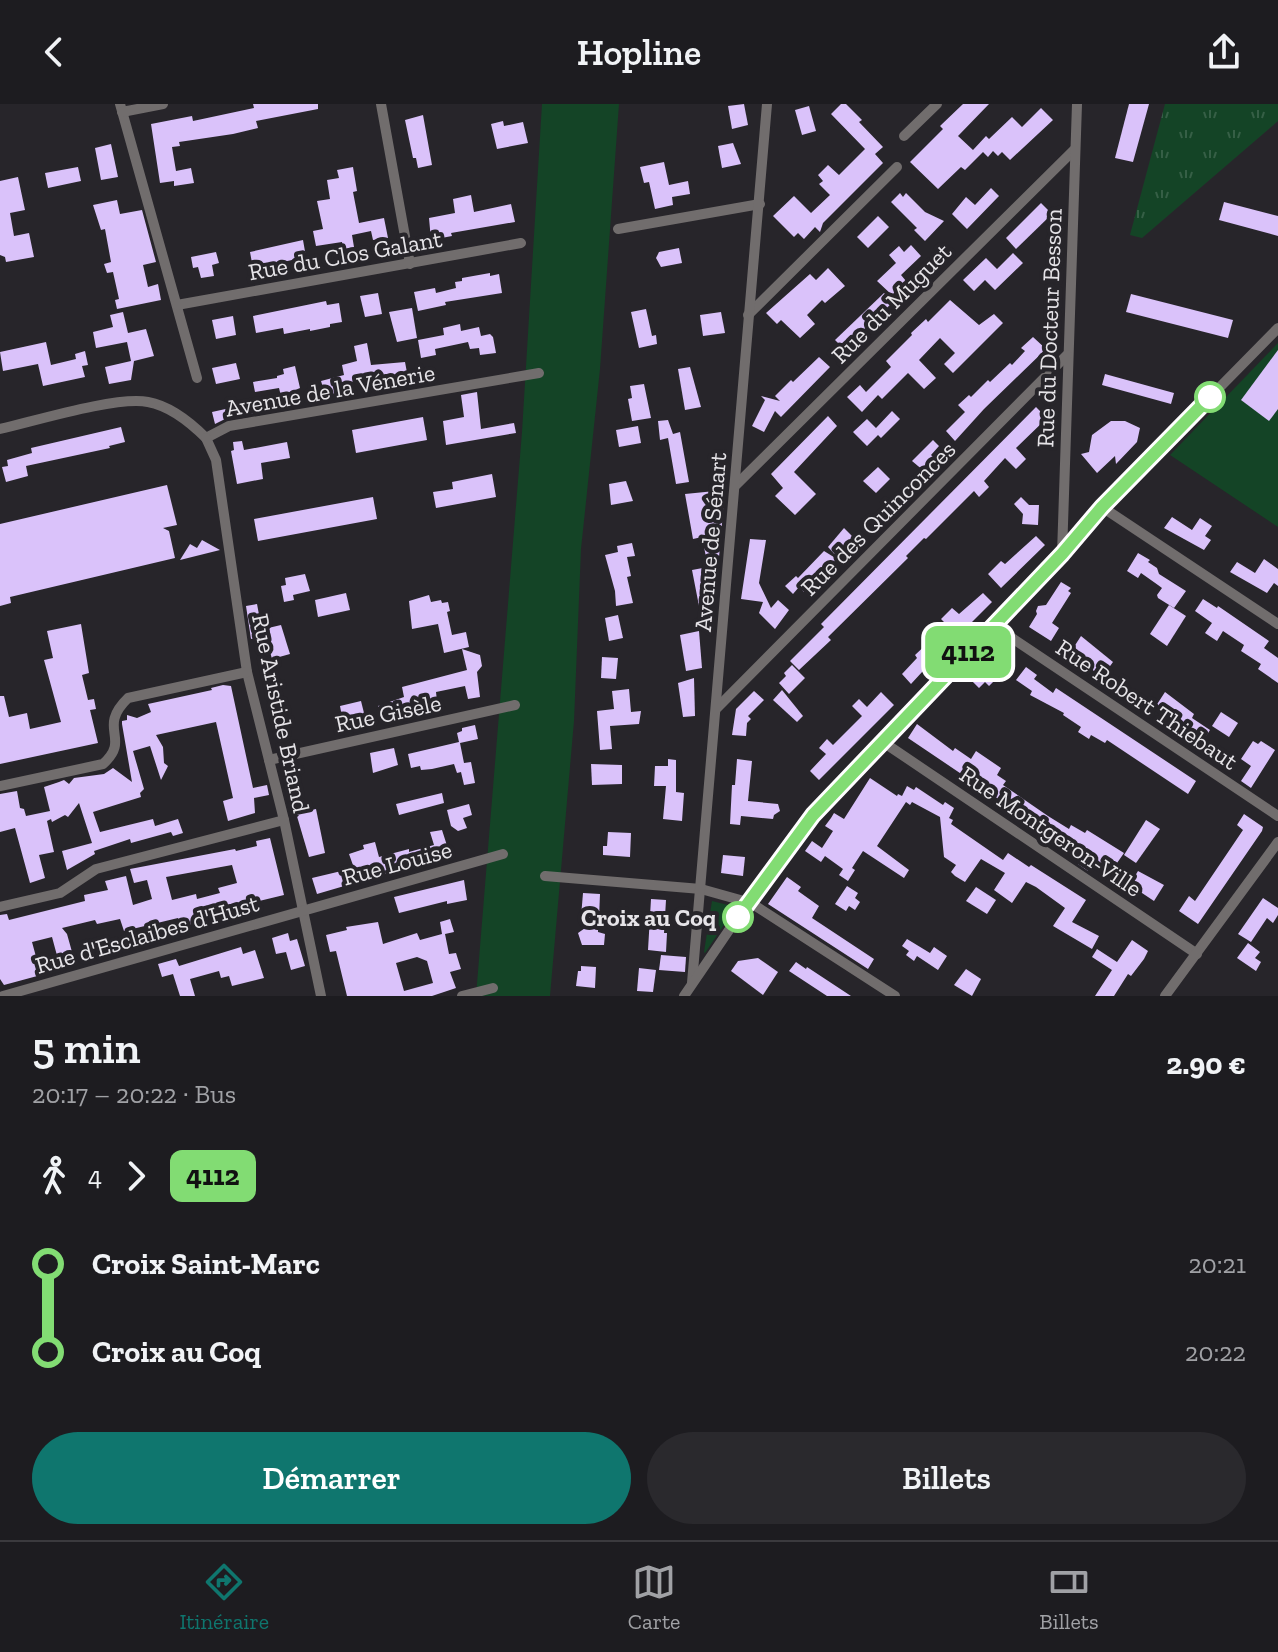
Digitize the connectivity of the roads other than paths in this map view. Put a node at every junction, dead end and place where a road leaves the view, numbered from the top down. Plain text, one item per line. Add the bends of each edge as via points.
1 (163, 104) edge
2 (381, 104) edge
3 (767, 104) edge
4 (937, 104) edge
5 (1077, 104) edge
6 (121, 108) edge
7 (904, 136) dead end
8 (1075, 149) junction
9 (897, 167) dead end
10 (760, 204) junction
11 (618, 229) dead end
12 (521, 243) dead end
13 (410, 264) junction
14 (177, 305) junction
15 (748, 315) junction
16 (1278, 328) edge
17 (1067, 355) junction
18 (539, 373) dead end
19 (197, 378) dead end
20 (0, 429) edge
21 (206, 438) junction
22 (736, 485) junction
23 (1102, 507) junction
24 (1062, 554) junction
25 (1278, 624) edge
26 (994, 626) junction
27 (247, 672) junction
28 (515, 705) dead end
29 (717, 708) junction
30 (883, 742) junction
31 (269, 760) junction
32 (0, 786) edge
33 (1278, 816) edge
34 (284, 820) junction
35 (1278, 842) edge
36 (503, 854) dead end
37 (545, 876) dead end
38 (701, 889) junction
39 (751, 903) junction
40 (0, 907) edge
41 (302, 910) junction
42 (1197, 954) junction
43 (692, 984) junction
44 (493, 988) dead end
45 (3, 996) edge
46 (321, 996) edge
47 (462, 996) edge
48 (684, 996) edge
49 (895, 996) edge
50 (1165, 996) edge

1 - 6 street
2 - 13 street
3 - 10 street, Avenue de Sénart
4 - 7 street
5 - 8 street, Rue du Docteur Besson
6 - 14 street
8 - 17 street, Rue du Docteur Besson
8 - 22 street, Rue du Muguet
9 - 15 street
10 - 11 street
10 - 15 street, Avenue de Sénart
12 - 13 street, Rue du Clos Galant
13 - 14 street, Rue du Clos Galant
14 - 19 street
15 - 22 street, Avenue de Sénart
16 - 23 street
17 - 24 street, Rue du Docteur Besson
17 - 29 street, Rue des Quinconces
18 - 21 street, Avenue de la Vénerie via 229,426
20 - 21 street, Avenue de la Vénerie via 136,401 162,406
21 - 27 street, Rue Aristide Briand via 216,460
22 - 29 street, Avenue de Sénart
23 - 24 street
23 - 25 street
24 - 26 street
26 - 30 street
26 - 33 street, Rue Robert Thiebaut
27 - 31 street, Rue Aristide Briand
27 - 32 street via 128,698 115,710 114,754 103,764
28 - 31 street, Rue Gisèle
29 - 38 street, Avenue de Sénart
30 - 39 street via 813,815
30 - 42 street, Rue Montgeron-Ville
31 - 34 street, Rue Aristide Briand
34 - 40 street via 96,869 60,893
34 - 41 street, Rue Aristide Briand
35 - 42 street
36 - 41 street, Rue Louise
37 - 38 street
38 - 39 street
38 - 43 street, Avenue de Sénart
39 - 43 street
39 - 49 street
41 - 45 street, Rue d'Esclaibes d'Hust
41 - 46 street, Rue Aristide Briand
42 - 50 street
43 - 48 street
44 - 47 street

